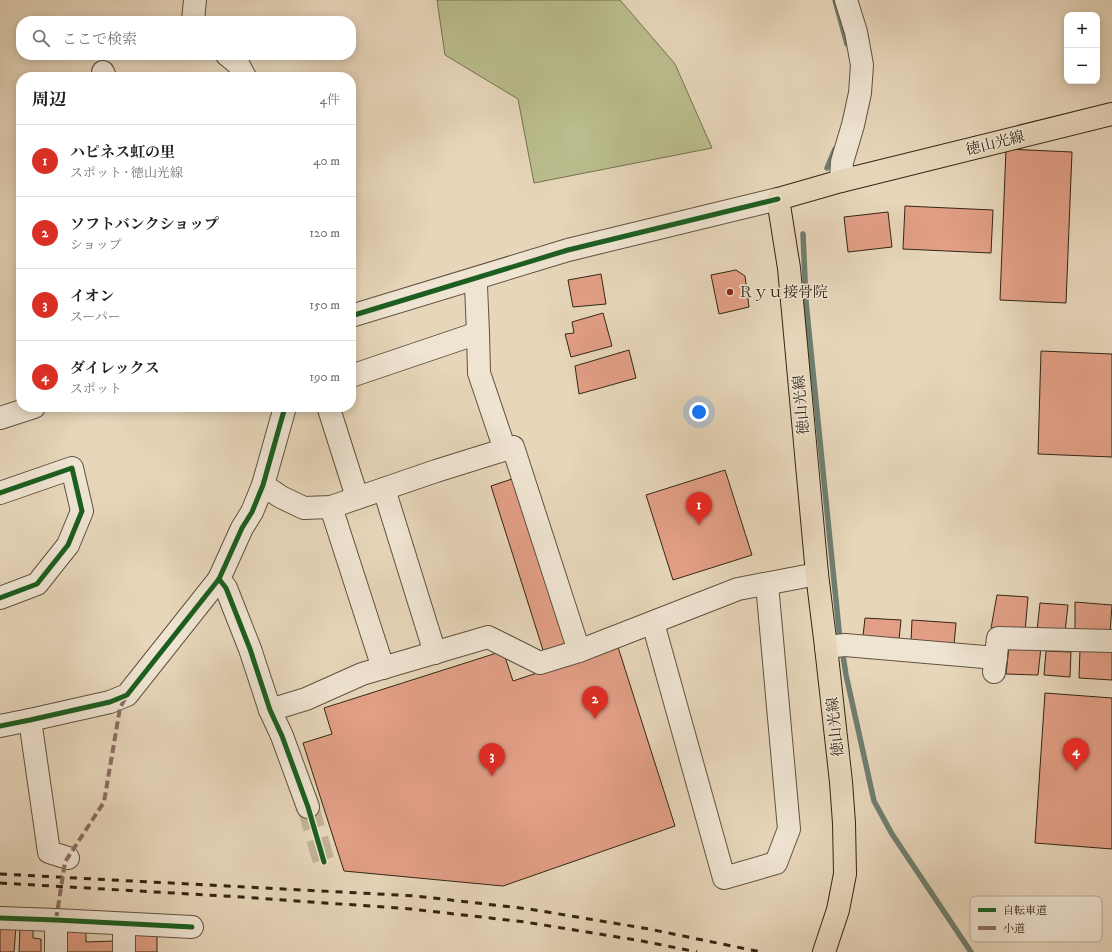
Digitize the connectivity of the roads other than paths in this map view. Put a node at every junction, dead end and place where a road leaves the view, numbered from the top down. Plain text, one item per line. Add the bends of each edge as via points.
1 (195, 0) edge
2 (846, 0) edge
3 (193, 16) edge
4 (233, 60) edge
5 (242, 72) edge
6 (1112, 114) edge
7 (841, 181) junction
8 (778, 199) junction
9 (476, 286) dead end
10 (356, 314) edge
11 (478, 333) junction
12 (356, 374) edge
13 (19, 412) edge
14 (284, 412) edge
15 (332, 412) edge
16 (0, 418) edge
17 (505, 450) junction
18 (263, 485) junction
19 (384, 489) junction
20 (0, 493) edge
21 (357, 497) junction
22 (332, 507) junction
23 (817, 574) junction
24 (219, 579) junction
25 (767, 584) junction
26 (0, 598) edge
27 (653, 622) junction
28 (1112, 641) edge
29 (826, 646) junction
30 (579, 651) junction
31 (435, 653) junction
32 (383, 668) junction
33 (270, 710) junction
34 (30, 720) junction
35 (0, 726) edge
36 (308, 807) tunnel mouth
37 (68, 858) dead end
38 (0, 918) edge
39 (56, 920) junction
40 (124, 924) junction
41 (192, 927) dead end
42 (56, 952) edge
43 (124, 952) edge
44 (824, 952) edge

1 - 3 street
2 - 7 street via 856,32 862,65 860,93 842,162
4 - 5 street
6 - 7 main road, 徳山光線
7 - 8 main road, 徳山光線
8 - 10 street via 568,250
8 - 23 main road, 徳山光線 via 789,268
9 - 11 street
11 - 12 street
11 - 17 street via 479,373
13 - 16 street
14 - 18 street
15 - 21 street
17 - 19 street
17 - 30 street via 513,447
18 - 22 street via 304,508
18 - 24 street
19 - 21 street
19 - 31 street
20 - 26 street via 72,468 82,511 68,545 37,584
21 - 22 street
22 - 32 street
23 - 25 street
23 - 29 main road, 徳山光線
24 - 33 street via 226,588 250,649
24 - 34 street via 127,695 110,702
25 - 27 street via 738,589
25 - 27 street via 789,830 776,863 724,878
27 - 30 street
28 - 29 street via 998,638 994,666 845,645
29 - 44 main road, 徳山光線 via 841,782 844,874 838,910
30 - 31 street via 540,663 488,637
31 - 32 street
32 - 33 street via 362,674 306,699
33 - 36 street
34 - 35 street
34 - 37 street via 49,852
38 - 39 street
39 - 40 street
39 - 42 street
40 - 41 street
40 - 43 street

